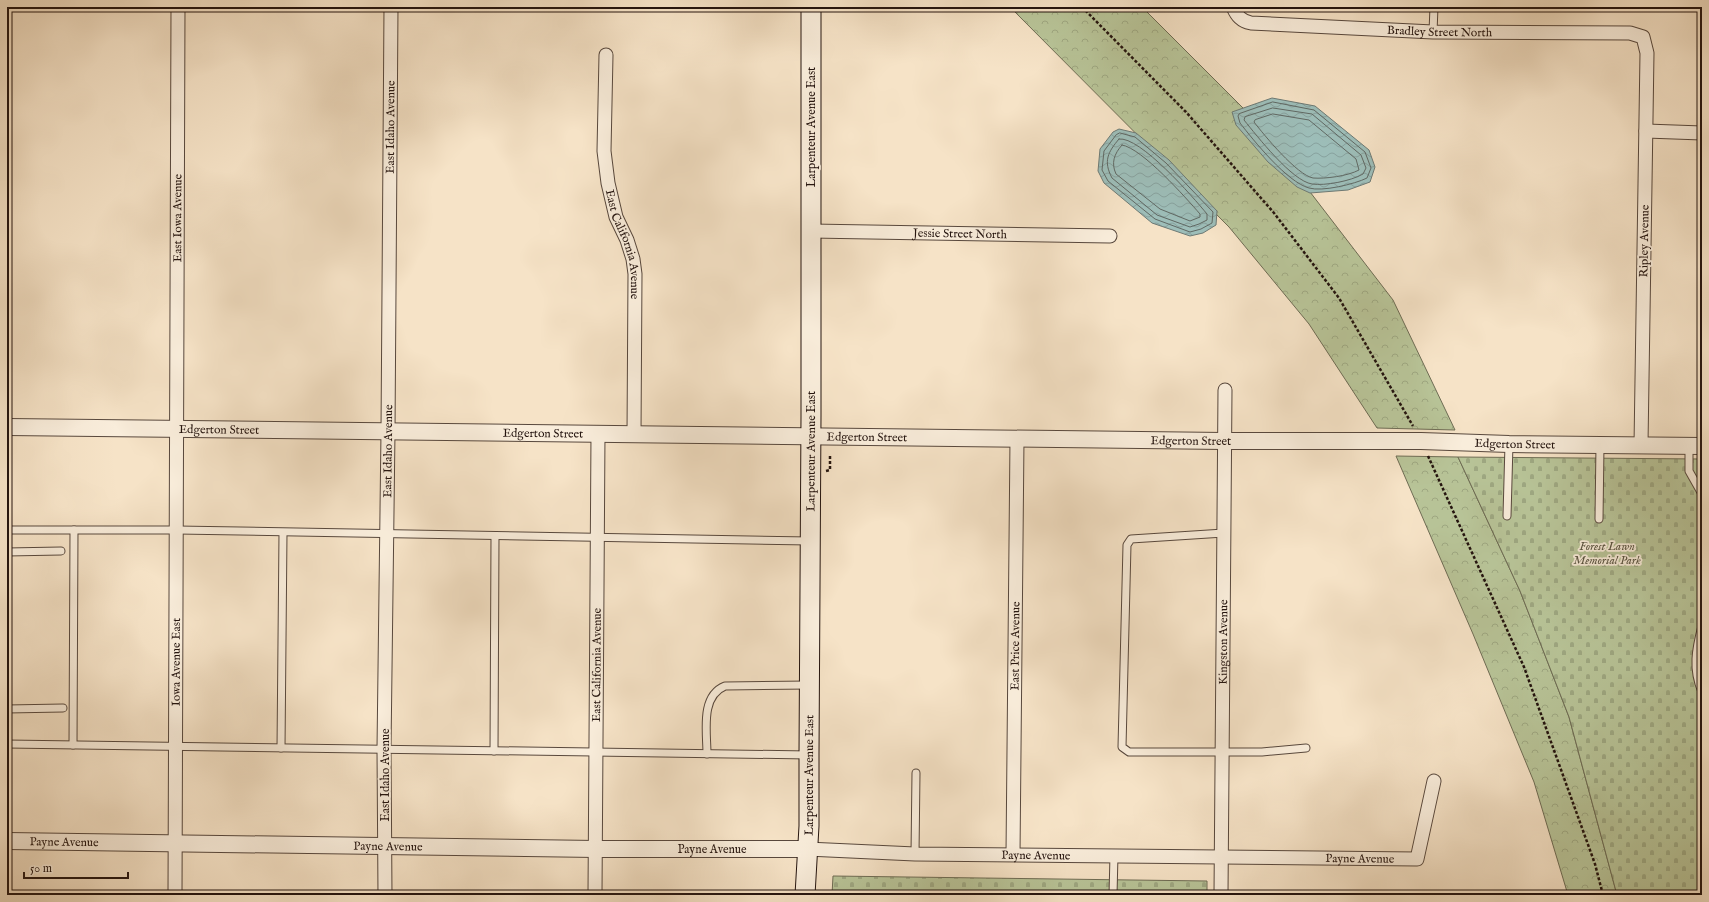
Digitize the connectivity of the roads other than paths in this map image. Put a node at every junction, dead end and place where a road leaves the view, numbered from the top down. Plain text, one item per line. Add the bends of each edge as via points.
1 (178, 7) edge
2 (391, 7) edge
3 (811, 7) edge
4 (1434, 7) edge
5 (1235, 12) edge
6 (1433, 32) junction
7 (1643, 38) joint
8 (606, 55) dead end
9 (1646, 131) junction
10 (1702, 133) edge
11 (811, 231) junction
12 (1110, 236) dead end
13 (1225, 390) dead end
14 (7, 427) edge
15 (177, 429) junction
16 (388, 432) junction
17 (598, 434) junction
18 (634, 434) junction
19 (811, 435) junction
20 (1017, 439) junction
21 (1224, 441) junction
22 (1509, 444) junction
23 (1600, 445) junction
24 (1641, 445) junction
25 (1696, 446) edge
26 (1702, 494) edge
27 (1508, 516) dead end
28 (1599, 519) dead end
29 (7, 530) edge
30 (74, 530) junction
31 (177, 530) junction
32 (1224, 532) junction
33 (283, 533) junction
34 (387, 535) junction
35 (495, 536) junction
36 (597, 538) junction
37 (810, 541) junction
38 (61, 551) dead end
39 (7, 552) edge
40 (1702, 626) edge
41 (810, 684) junction
42 (1700, 684) edge
43 (1702, 692) edge
44 (63, 708) dead end
45 (7, 709) edge
46 (7, 744) edge
47 (73, 745) junction
48 (176, 746) junction
49 (281, 748) junction
50 (1306, 748) dead end
51 (384, 749) junction
52 (494, 751) junction
53 (1222, 752) junction
54 (596, 753) junction
55 (707, 754) junction
56 (809, 755) junction
57 (916, 773) dead end
58 (1434, 781) dead end
59 (7, 841) edge
60 (176, 843) junction
61 (385, 846) junction
62 (596, 849) junction
63 (807, 849) junction
64 (915, 854) junction
65 (1013, 854) junction
66 (1114, 855) junction
67 (1221, 857) junction
68 (175, 895) edge
69 (385, 895) edge
70 (596, 895) edge
71 (804, 895) edge
72 (1113, 895) edge
73 (1221, 895) edge

1 - 15 street, East Iowa Avenue
2 - 16 street, East Idaho Avenue
3 - 11 main road, Larpenteur Avenue East
4 - 6 lane
5 - 6 street, Bradley Street North via 1244,22 1251,23
6 - 7 street, Bradley Street North via 1630,33
7 - 9 street, Ripley Avenue via 1647,53
8 - 18 street, East California Avenue via 604,151 608,183 616,217 633,259
9 - 10 street
9 - 24 street, Ripley Avenue
11 - 12 street, Jessie Street North
11 - 19 main road, Larpenteur Avenue East
13 - 21 street, Kingston Avenue
14 - 15 street, Edgerton Street
15 - 16 street, Edgerton Street
15 - 31 street, Iowa Avenue East
16 - 17 street, Edgerton Street
16 - 34 street, East Idaho Avenue
17 - 18 street, Edgerton Street
17 - 36 street, East California Avenue
18 - 19 street, Edgerton Street
19 - 20 street, Edgerton Street
19 - 37 main road, Larpenteur Avenue East
20 - 21 street, Edgerton Street
20 - 65 street, East Price Avenue
21 - 22 street, Edgerton Street via 1421,441
21 - 32 street, Kingston Avenue
22 - 23 street, Edgerton Street
22 - 27 lane
23 - 24 street, Edgerton Street
23 - 28 lane
24 - 25 street, Edgerton Street
25 - 26 lane via 1690,471
29 - 30 lane
30 - 31 lane
30 - 47 lane
31 - 33 lane
31 - 48 street, Iowa Avenue East
32 - 53 street, Kingston Avenue
32 - 53 lane via 1132,539 1127,545 1122,747 1129,752
33 - 34 lane
33 - 49 lane
34 - 35 lane
34 - 51 street, East Idaho Avenue
35 - 36 lane
35 - 52 lane
36 - 37 lane
36 - 54 street, East California Avenue
37 - 41 main road, Larpenteur Avenue East
38 - 39 lane
40 - 42 lane via 1696,647 1695,671
41 - 55 lane via 725,686 717,689 710,699 707,710
41 - 56 main road, Larpenteur Avenue East
42 - 43 lane
44 - 45 lane
46 - 47 lane
47 - 48 lane
48 - 49 lane
48 - 60 street, Iowa Avenue East
49 - 51 lane
50 - 53 lane
51 - 52 lane
51 - 61 street, East Idaho Avenue
52 - 54 lane
53 - 67 street, Kingston Avenue
54 - 55 lane
54 - 62 street, East California Avenue
55 - 56 lane
56 - 63 main road, Larpenteur Avenue East
57 - 64 lane
58 - 67 street, Payne Avenue via 1417,859
59 - 60 street, Payne Avenue
60 - 61 street, Payne Avenue
60 - 68 street, Iowa Avenue East
61 - 62 street, Payne Avenue
61 - 69 street, East Idaho Avenue
62 - 63 street, Payne Avenue
62 - 70 street, East California Avenue
63 - 64 street, Payne Avenue
63 - 71 main road, Larpenteur Avenue East
64 - 65 street, Payne Avenue
65 - 66 street, Payne Avenue
66 - 67 street, Payne Avenue
66 - 72 lane
67 - 73 street, Kingston Avenue

